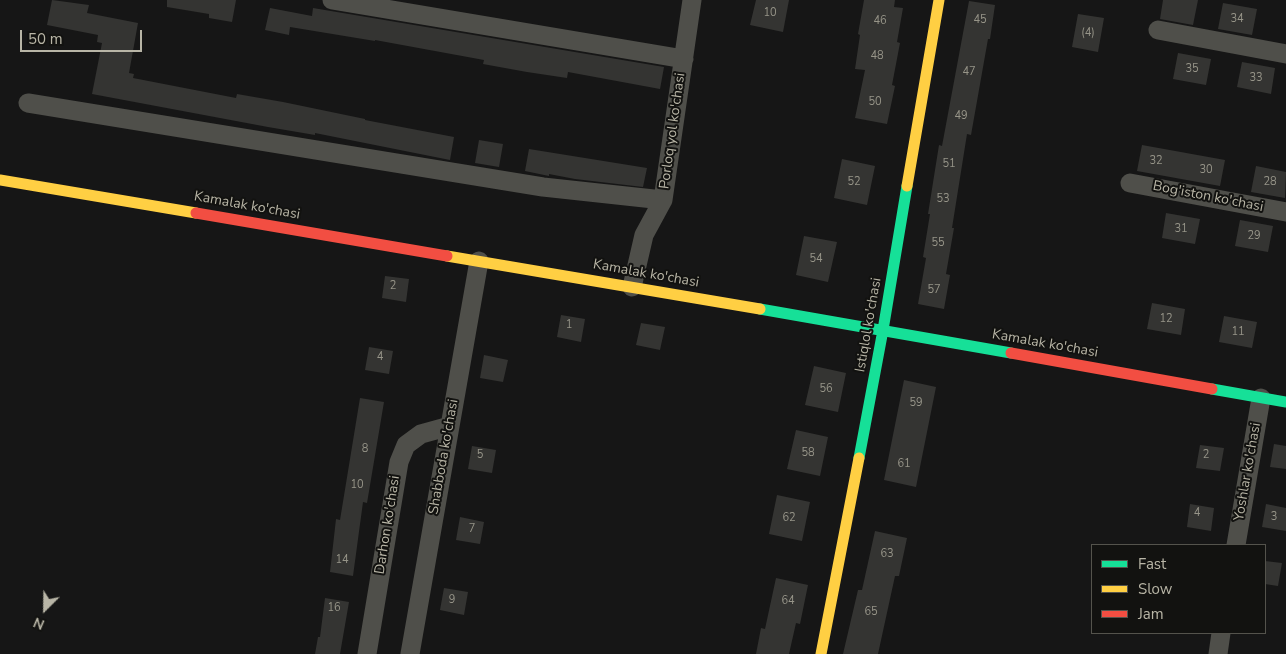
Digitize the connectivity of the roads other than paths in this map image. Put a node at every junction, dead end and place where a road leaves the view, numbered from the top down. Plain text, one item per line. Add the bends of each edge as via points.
1 (332, 0) edge
2 (692, 0) edge
3 (939, 0) edge
4 (1158, 30) dead end
5 (1286, 54) edge
6 (684, 59) junction
7 (28, 103) dead end
8 (0, 180) edge
9 (1130, 182) dead end
10 (663, 200) junction
11 (1286, 212) edge
12 (478, 261) junction
13 (632, 287) junction
14 (884, 330) junction
15 (1261, 398) junction
16 (1286, 402) edge
17 (450, 426) junction
18 (1236, 544) edge
19 (1221, 634) edge
20 (367, 654) edge
21 (410, 654) edge
22 (821, 654) edge
23 (1218, 654) edge

1 - 6 street
2 - 6 street, Porloq yol ko'chasi
3 - 14 main road, Istiqlol ko'chasi
4 - 5 street
6 - 10 street, Porloq yol ko'chasi
7 - 10 street via 543,187
8 - 12 main road, Kamalak ko'chasi
9 - 11 street, Bog'iston ko'chasi
10 - 13 street, Porloq yol ko'chasi via 644,235
12 - 13 main road, Kamalak ko'chasi
12 - 17 street, Shabboda ko'chasi
13 - 14 main road, Kamalak ko'chasi
14 - 15 main road, Kamalak ko'chasi
14 - 22 main road, Istiqlol ko'chasi
15 - 16 main road, Kamalak ko'chasi
15 - 18 street, Yoshlar ko'chasi
17 - 20 street, Darhon ko'chasi via 422,434 406,445 399,462
17 - 21 street, Shabboda ko'chasi
19 - 23 street

